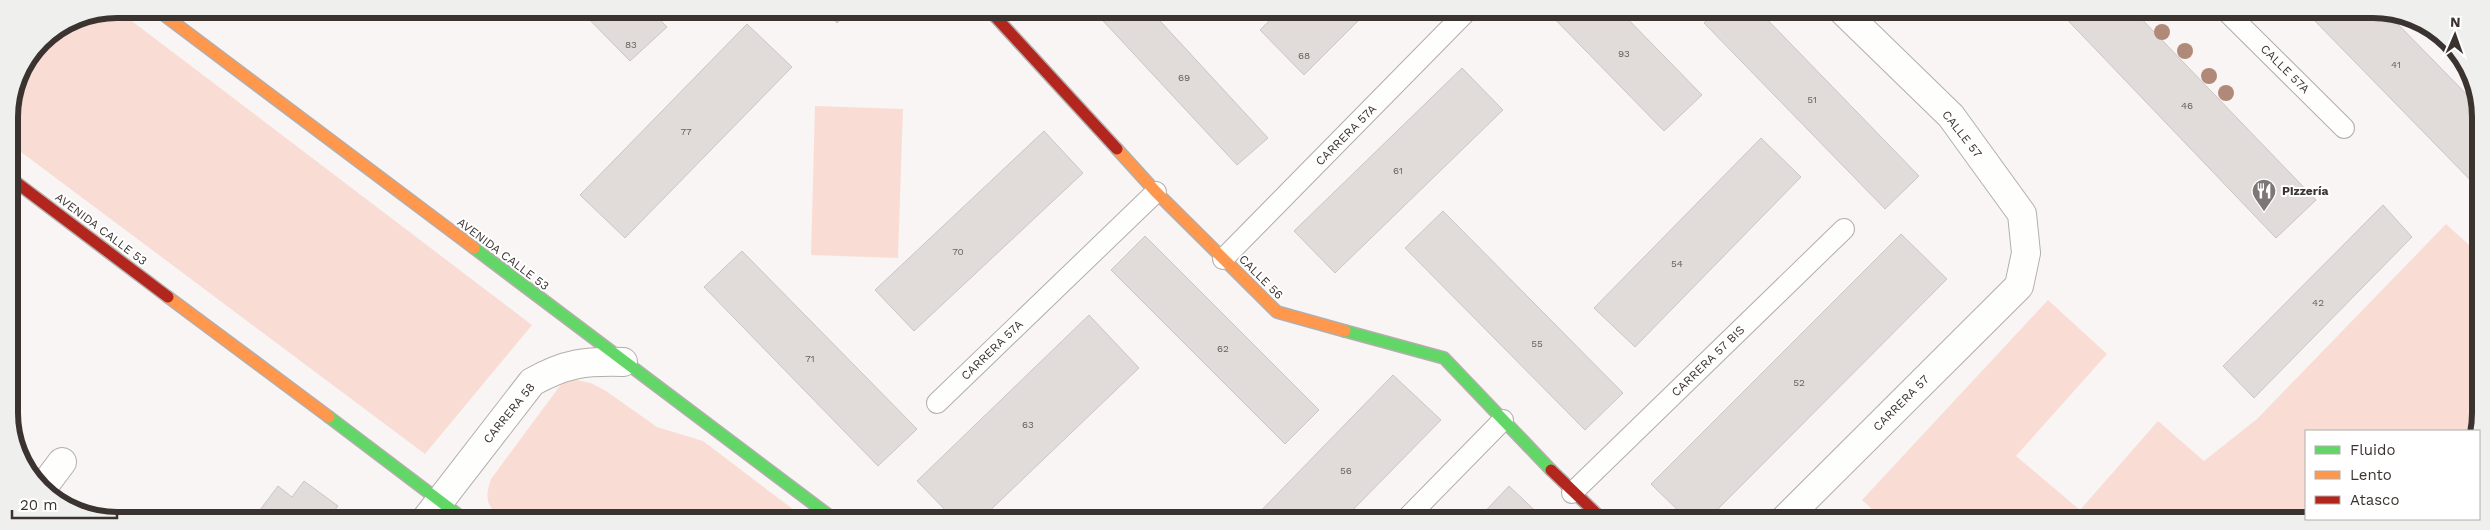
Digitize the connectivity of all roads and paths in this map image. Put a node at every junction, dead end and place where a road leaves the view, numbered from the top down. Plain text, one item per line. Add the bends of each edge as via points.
1 (168, 18) edge
2 (997, 18) edge
3 (1460, 18) edge
4 (1850, 18) edge
5 (2233, 18) edge
6 (2344, 128) dead end
7 (18, 183) edge
8 (1156, 192) junction
9 (1844, 230) dead end
10 (1223, 259) junction
11 (2018, 286) joint
12 (624, 362) junction
13 (937, 403) dead end
14 (1503, 420) junction
15 (62, 462) dead end
16 (46, 484) edge
17 (1572, 493) junction
18 (433, 510) edge
19 (824, 512) edge
20 (1413, 512) edge
21 (1593, 512) edge
22 (1791, 512) edge

1 - 12 main road, AVENIDA CALLE 53
2 - 8 main road, CALLE 56
3 - 10 lane, CARRERA 57A
4 - 11 street, CALLE 57 via 1951,116 2022,214 2026,253
5 - 6 lane, CALLE 57A
7 - 18 main road, AVENIDA CALLE 53
8 - 10 main road, CALLE 56
8 - 13 lane, CARRERA 57A
9 - 17 lane, CARRERA 57 BIS
10 - 14 main road, CALLE 56 via 1277,312 1444,358
11 - 22 street, CARRERA 57
12 - 18 street, CARRERA 58 via 585,362 552,371 532,382
12 - 19 main road, AVENIDA CALLE 53
14 - 17 main road, CALLE 56
14 - 20 lane
15 - 16 street
17 - 21 main road, CALLE 56

